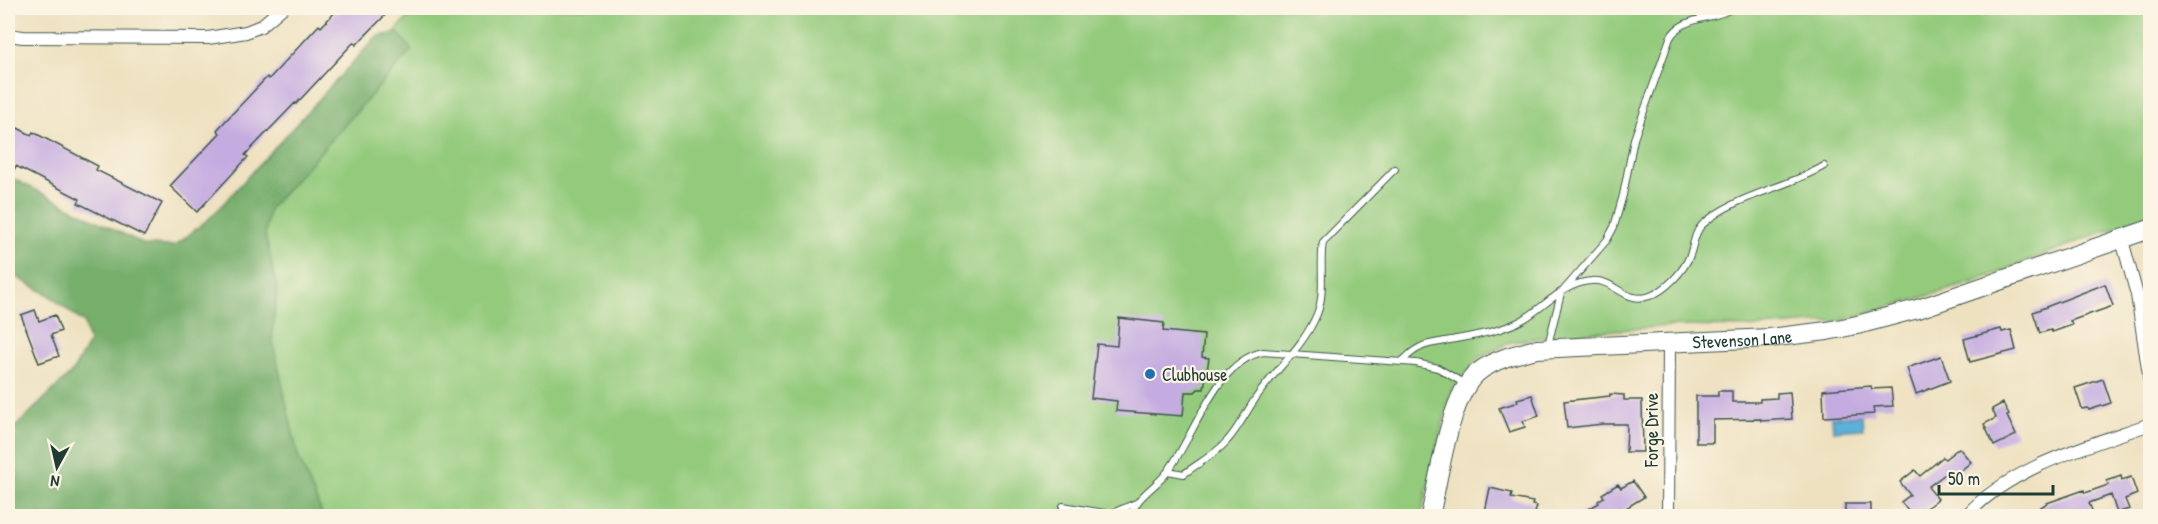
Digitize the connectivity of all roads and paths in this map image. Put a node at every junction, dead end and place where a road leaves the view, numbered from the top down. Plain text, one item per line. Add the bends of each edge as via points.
1 (282, 8) edge
2 (1733, 8) edge
3 (8, 35) edge
4 (1824, 166) dead end
5 (1395, 169) dead end
6 (2151, 229) edge
7 (2122, 240) junction
8 (1561, 293) junction
9 (1669, 343) junction
10 (1547, 348) junction
11 (1290, 354) junction
12 (1401, 362) junction
13 (2151, 382) edge
14 (1466, 385) junction
15 (2151, 424) edge
16 (1168, 471) junction
17 (1137, 503) junction
18 (1062, 516) edge
19 (1132, 516) edge
20 (1430, 516) edge
21 (1668, 516) edge
22 (1966, 516) edge

1 - 3 street via 261,26 208,38
2 - 8 lane via 1674,30 1634,139 1614,227
4 - 8 lane via 1711,217 1698,228 1690,256 1681,270 1662,290 1649,297 1629,297 1600,281 1580,283
5 - 11 lane via 1323,242 1318,312 1303,342
6 - 7 street, Stevenson Lane
7 - 9 street, Stevenson Lane via 1921,308 1857,325 1797,335
7 - 13 street via 2139,303
8 - 10 lane
8 - 12 lane via 1524,319 1492,332 1420,347
9 - 10 street, Stevenson Lane
9 - 21 street, Forge Drive
10 - 14 street, Stevenson Lane via 1513,354 1491,363
11 - 12 lane
11 - 16 lane via 1216,452 1184,474
11 - 16 lane via 1263,352 1237,364 1220,382
12 - 14 lane via 1438,368
14 - 20 street, Stevenson Lane via 1449,431
15 - 22 street via 2035,468 1992,493
16 - 17 lane
17 - 18 lane via 1110,514 1064,506
17 - 19 lane

